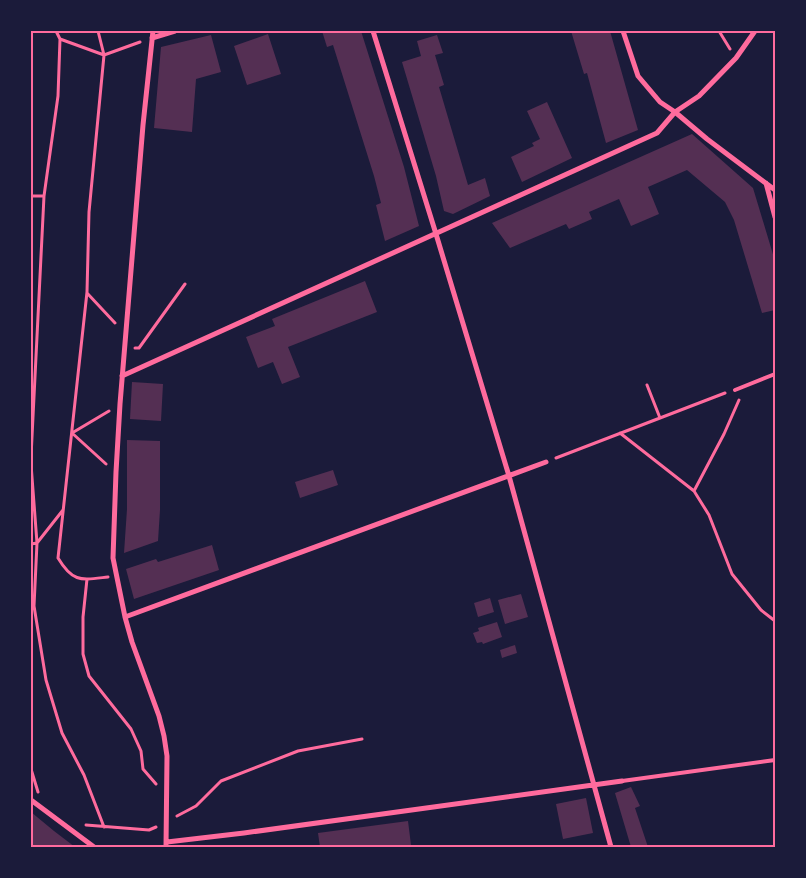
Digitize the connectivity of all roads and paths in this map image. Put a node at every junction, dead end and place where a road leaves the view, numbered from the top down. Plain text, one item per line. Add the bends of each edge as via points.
1 (56, 31) edge
2 (98, 31) edge
3 (153, 31) edge
4 (175, 31) edge
5 (373, 31) edge
6 (623, 31) edge
7 (719, 31) edge
8 (754, 31) edge
9 (152, 38) junction
10 (60, 39) junction
11 (104, 55) junction
12 (736, 58) junction
13 (675, 112) junction
14 (766, 183) junction
15 (775, 190) edge
16 (31, 196) edge
17 (44, 196) junction
18 (775, 217) edge
19 (436, 234) junction
20 (185, 284) dead end
21 (86, 292) junction
22 (126, 335) junction
23 (33, 347) edge
24 (124, 349) junction
25 (775, 374) edge
26 (122, 376) junction
27 (647, 385) dead end
28 (745, 386) junction
29 (735, 390) joint
30 (120, 404) junction
31 (660, 418) junction
32 (72, 433) junction
33 (620, 433) junction
34 (31, 457) edge
35 (546, 462) joint
36 (31, 464) edge
37 (116, 472) junction
38 (508, 476) junction
39 (694, 491) junction
40 (64, 510) junction
41 (38, 543) junction
42 (31, 544) edge
43 (117, 576) junction
44 (87, 579) junction
45 (125, 617) junction
46 (775, 621) edge
47 (362, 739) dead end
48 (775, 760) edge
49 (31, 769) edge
50 (622, 781) joint
51 (594, 785) junction
52 (167, 794) junction
53 (33, 802) edge
54 (80, 821) dead end
55 (167, 822) junction
56 (104, 827) junction
57 (166, 844) edge
58 (94, 847) edge
59 (611, 847) edge

1 - 10 path
2 - 11 path
3 - 9 street
4 - 9 street
5 - 19 street
6 - 13 street via 638,76 660,102
7 - 12 path
8 - 12 street
9 - 11 path
9 - 22 street
10 - 11 path
10 - 17 path via 58,96
11 - 21 path via 89,212
12 - 13 street via 699,96
13 - 14 street
13 - 19 street via 656,134
14 - 15 street
14 - 18 street
16 - 17 path
17 - 23 path
19 - 26 street
19 - 38 street
20 - 24 path via 139,348
21 - 22 path
21 - 32 path
22 - 24 street
23 - 34 path
24 - 26 street
25 - 28 lane
26 - 30 street
27 - 31 path
28 - 29 lane
28 - 39 path
29 - 31 path
30 - 32 path
30 - 37 street
31 - 33 path
32 - 37 path
32 - 40 path
33 - 35 path
33 - 39 path
35 - 38 street
36 - 41 path
37 - 43 street via 113,558
38 - 45 street
38 - 51 street
39 - 46 path via 709,515 732,574 761,610
40 - 41 path
40 - 44 path via 58,558 65,571 80,580
41 - 42 path
41 - 56 path via 34,606 46,680 62,733 84,775
43 - 44 path
43 - 45 street
44 - 52 path via 83,654 89,676 131,729 141,751 143,769
45 - 52 street via 159,716 167,756
47 - 55 path via 298,751 221,781 196,806
48 - 50 lane
49 - 53 path via 40,798
50 - 51 street
51 - 57 street
51 - 59 street
52 - 55 street
53 - 58 street
54 - 56 path via 88,826
55 - 56 path via 149,830
55 - 57 street

